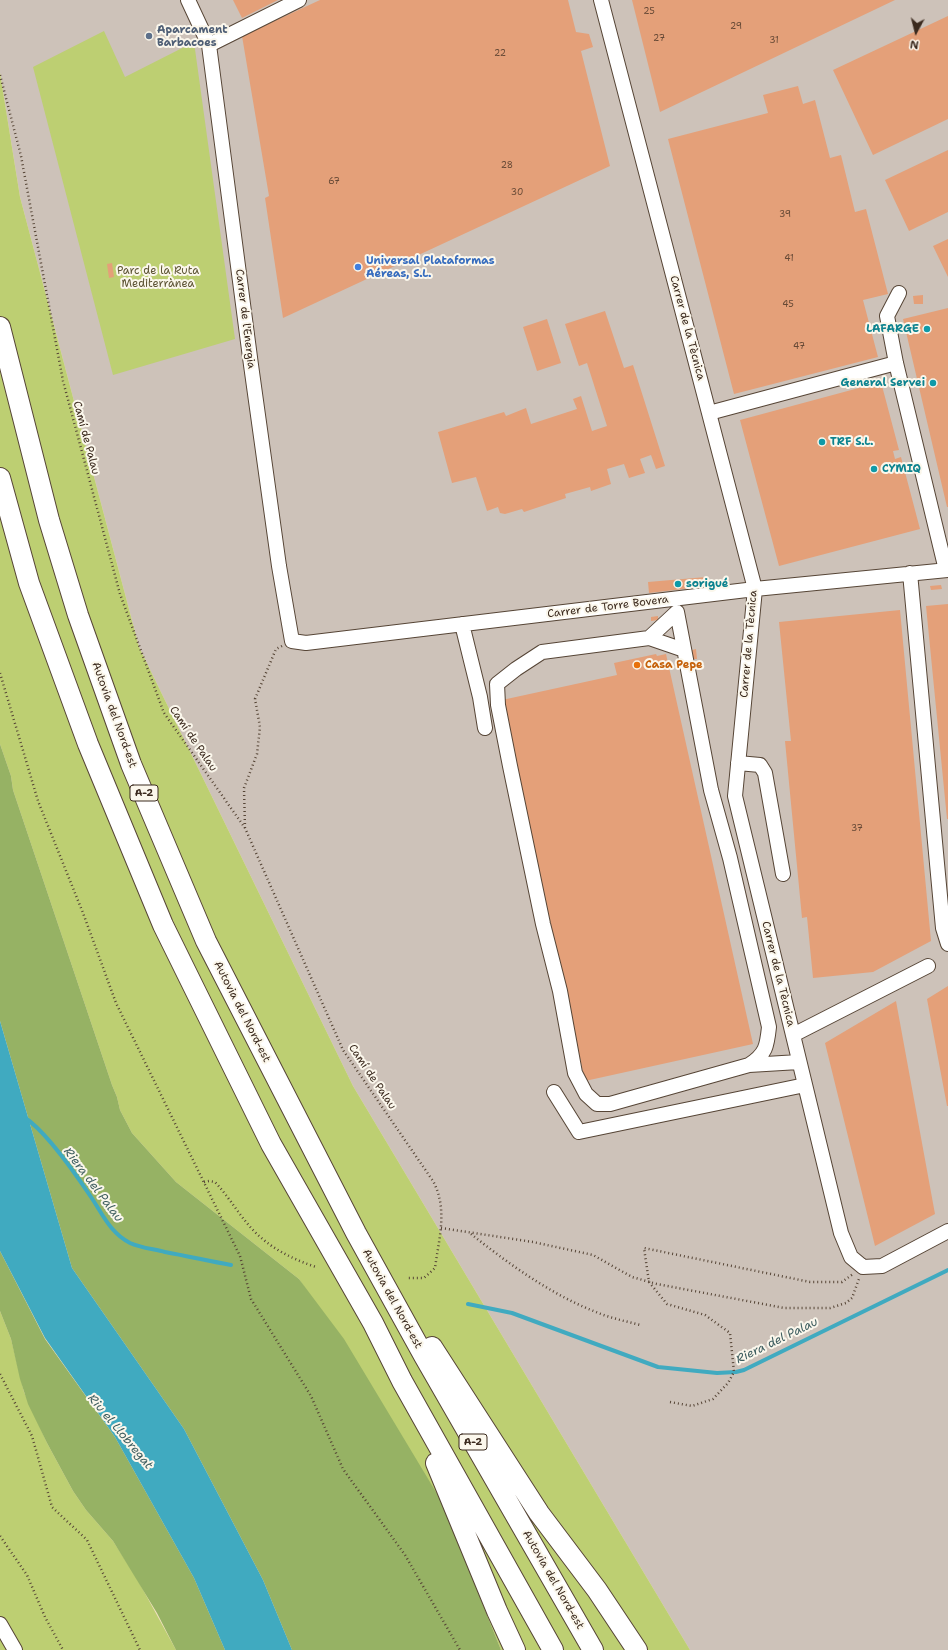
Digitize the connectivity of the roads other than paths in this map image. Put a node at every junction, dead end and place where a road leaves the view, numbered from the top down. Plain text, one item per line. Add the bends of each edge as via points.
1 (188, 0) edge
2 (299, 0) edge
3 (602, 0) edge
4 (209, 45) junction
5 (899, 293) dead end
6 (0, 327) edge
7 (896, 363) junction
8 (709, 413) junction
9 (0, 478) edge
10 (947, 570) edge
11 (910, 573) junction
12 (755, 589) junction
13 (676, 605) junction
14 (462, 624) junction
15 (649, 638) junction
16 (292, 641) joint
17 (684, 650) junction
18 (485, 728) dead end
19 (738, 763) junction
20 (783, 874) dead end
21 (948, 944) edge
22 (928, 966) dead end
23 (793, 1035) junction
24 (799, 1062) junction
25 (749, 1065) junction
26 (805, 1085) junction
27 (554, 1092) dead end
28 (948, 1231) edge
29 (356, 1233) junction
30 (402, 1381) junction
31 (0, 1624) edge
32 (15, 1650) edge
33 (515, 1650) edge
34 (553, 1650) edge
35 (593, 1650) edge
36 (637, 1650) edge

1 - 4 street, Carrer de l'Energia
2 - 4 street
3 - 8 street, Carrer de la Tècnica
4 - 16 street, Carrer de l'Energia via 251,365
5 - 7 street via 887,316
6 - 29 highway, Autovia del Nord-est / A-2 via 49,520 78,615 131,764 206,940
7 - 8 street
7 - 10 street
8 - 12 street, Carrer de la Tècnica
9 - 30 highway, A-2 via 32,590 88,744 163,926 271,1144
10 - 11 street, Carrer de Torre Bovera
11 - 12 street, Carrer de Torre Bovera
11 - 21 street via 943,928
12 - 13 street, Carrer de Torre Bovera
12 - 19 street, Carrer de la Tècnica
13 - 14 street, Carrer de Torre Bovera
13 - 15 street
13 - 17 street
14 - 16 street, Carrer de Torre Bovera via 306,643
14 - 18 street
15 - 17 street
15 - 25 street via 542,652 497,684 498,706 510,766 543,924 560,991 575,1073 586,1094 597,1104 610,1104
17 - 25 street via 710,790 730,858 769,1027 766,1047
19 - 20 street via 760,765 765,773
19 - 23 street, Carrer de la Tècnica via 735,796
22 - 23 street
23 - 24 street, Carrer de la Tècnica
24 - 25 street
24 - 26 street, Carrer de la Tècnica
26 - 27 street via 578,1132
26 - 28 street, Carrer de la Tècnica via 841,1234 851,1257 863,1267 882,1266
29 - 35 highway, Autovia del Nord-est / A-2
29 - 36 highway via 443,1362 539,1513 597,1590
30 - 33 highway
30 - 34 highway, A-2
31 - 32 street

